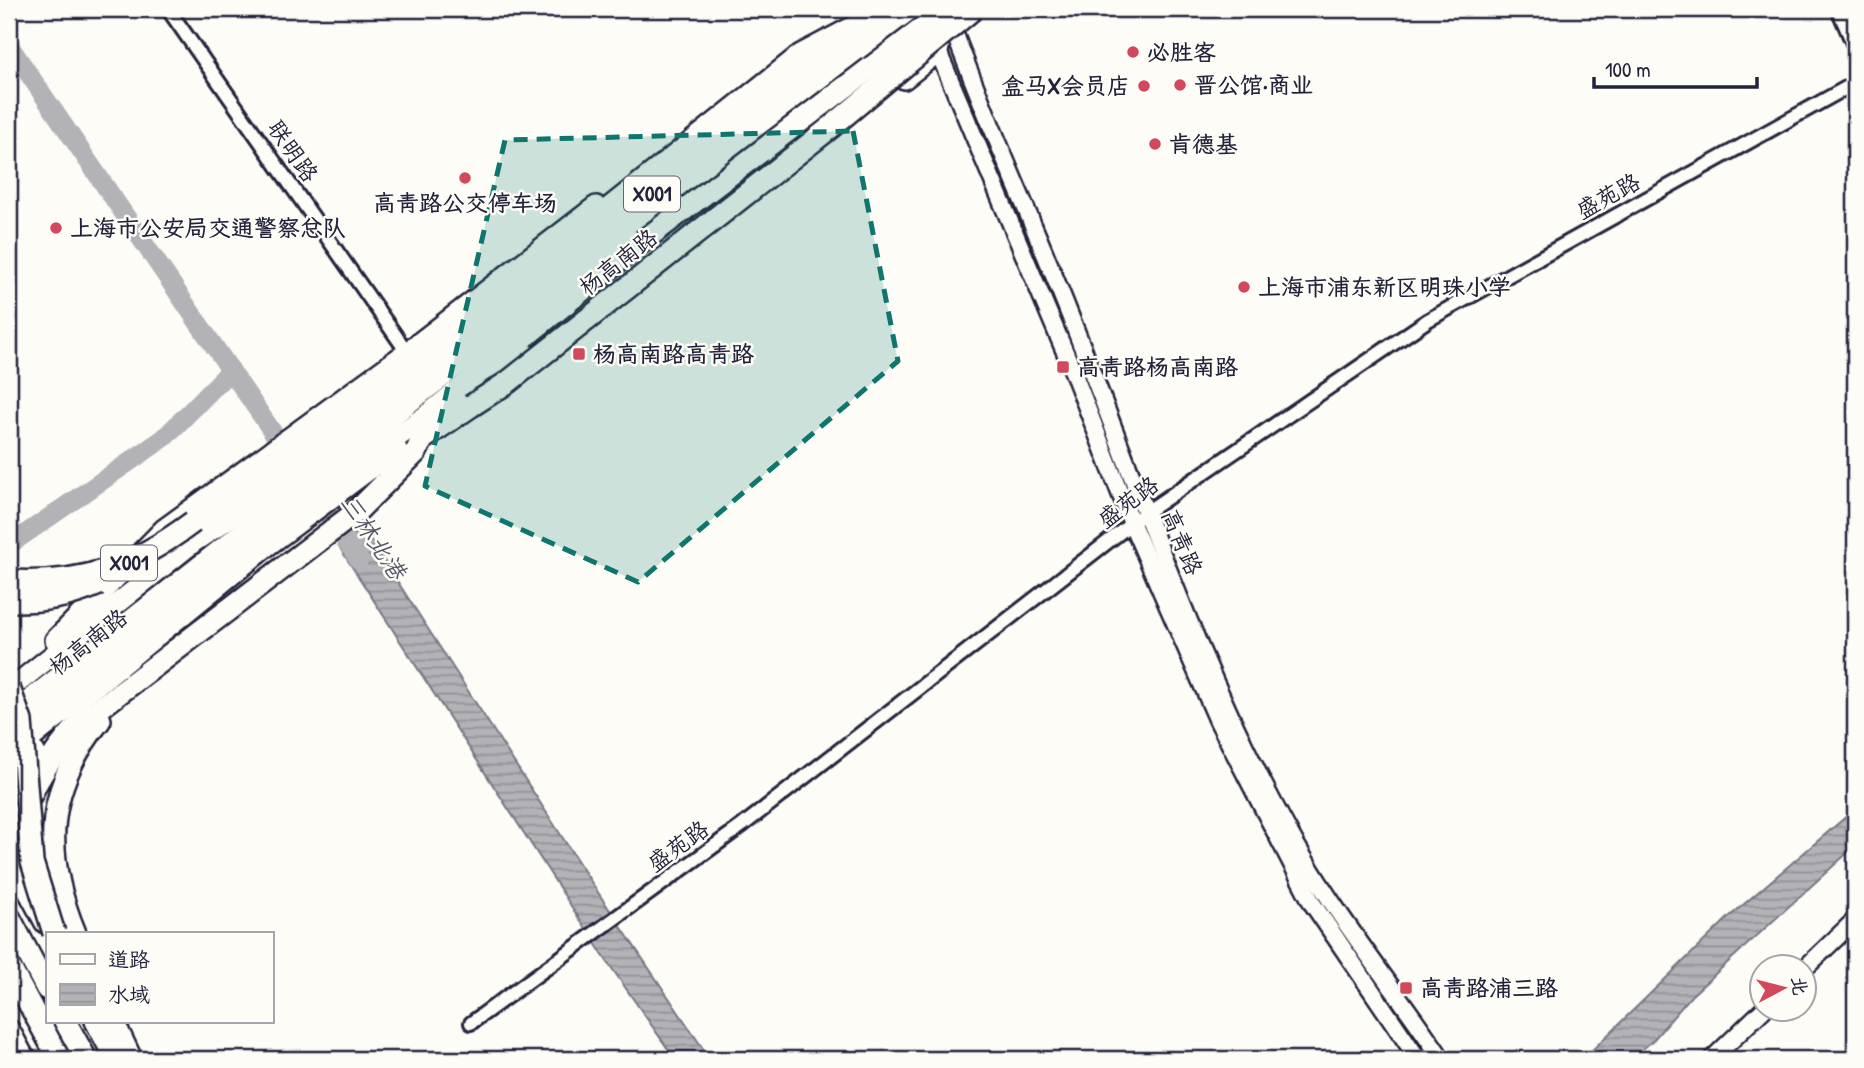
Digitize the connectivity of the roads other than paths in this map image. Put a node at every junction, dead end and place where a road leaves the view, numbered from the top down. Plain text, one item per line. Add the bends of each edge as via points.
1 (168, 9) edge
2 (866, 9) edge
3 (888, 9) edge
4 (906, 9) edge
5 (920, 9) edge
6 (944, 9) edge
7 (973, 9) edge
8 (1838, 9) edge
9 (931, 33) junction
10 (1855, 48) edge
11 (938, 52) junction
12 (1855, 83) edge
13 (638, 235) junction
14 (407, 352) junction
15 (503, 372) junction
16 (467, 383) junction
17 (390, 397) junction
18 (332, 405) junction
19 (423, 438) junction
20 (324, 459) junction
21 (291, 503) junction
22 (1145, 513) junction
23 (1132, 524) junction
24 (160, 547) junction
25 (265, 548) junction
26 (213, 567) junction
27 (9, 581) edge
28 (9, 601) edge
29 (168, 654) junction
30 (9, 687) edge
31 (9, 703) edge
32 (9, 718) edge
33 (9, 738) edge
34 (9, 757) edge
35 (9, 774) edge
36 (9, 845) edge
37 (9, 856) edge
38 (9, 918) edge
39 (1855, 920) edge
40 (51, 932) edge
41 (52, 932) edge
42 (75, 932) edge
43 (1818, 956) edge
44 (9, 966) edge
45 (46, 987) edge
46 (66, 1023) edge
47 (98, 1023) edge
48 (114, 1023) edge
49 (471, 1023) dead end
50 (1749, 1023) edge
51 (9, 1029) edge
52 (9, 1048) edge
53 (22, 1059) edge
54 (59, 1059) edge
55 (86, 1059) edge
56 (117, 1059) edge
57 (131, 1059) edge
58 (1418, 1059) edge
59 (1442, 1059) edge
60 (1712, 1059) edge

1 - 14 street, 联明路
2 - 14 main road, X001 via 802,46
3 - 17 highway, 杨高南路 / X001 via 801,55 442,342
4 - 17 main road, 杨高南路 / X001 via 807,71
5 - 9 main road, 高青路
5 - 13 highway, 杨高南路 / X001
6 - 9 main road
6 - 11 main road
6 - 13 highway, 杨高南路 / X001, bridge
6 - 22 main road, 高青路
7 - 19 highway, 杨高南路 / X001, bridge via 508,382
8 - 10 street
9 - 11 main road, 高青路
9 - 15 main road, 杨高南路 / X001
11 - 15 main road, 杨高南路 via 553,355
11 - 23 main road, 高青路
12 - 22 street, 盛苑路 via 1428,320
13 - 16 highway, 杨高南路 / X001
13 - 17 highway, 杨高南路 / X001
14 - 18 main road, X001
15 - 16 main road, 杨高南路 / X001
15 - 19 main road, 杨高南路 / X001
16 - 20 highway, 杨高南路 / X001
17 - 18 main road, 杨高南路
17 - 20 highway, 杨高南路 / X001
17 - 20 highway, X001
18 - 20 main road, X001
19 - 20 main road, 杨高南路 / X001
19 - 29 highway, X001 via 356,512
20 - 21 highway, 杨高南路 / X001
20 - 24 highway, X001, bridge via 193,522
20 - 30 main road, 杨高南路 / X001 via 261,456 144,547
21 - 25 main road, 杨高南路 / X001
21 - 26 highway, 杨高南路 / X001
21 - 26 highway, 杨高南路 / X001 via 265,515
21 - 30 main road, 杨高南路 / X001 via 194,542
22 - 23 street, 盛苑路
22 - 59 main road, 高青路 via 1210,668 1298,849
23 - 49 street, 盛苑路 via 754,816
23 - 58 main road, 高青路 via 1218,721 1288,859 1312,903
24 - 27 highway, bridge via 89,577 48,583
24 - 28 highway, bridge via 115,577 71,596
25 - 26 main road, 杨高南路 / X001
25 - 35 main road, 杨高南路 / X001 via 230,591
26 - 31 main road, 杨高南路 / X001
26 - 32 highway, 杨高南路 / X001
26 - 33 highway, 杨高南路 / X001
26 - 34 main road, 杨高南路 / X001
29 - 36 highway, X001, bridge via 79,724 52,755 33,786
29 - 42 highway via 99,720 64,776 52,821 56,868
30 - 41 highway, bridge via 21,721 32,862
37 - 40 main road
38 - 45 highway
39 - 43 main road
44 - 54 highway
46 - 55 highway
47 - 56 highway
48 - 57 highway
50 - 60 main road
51 - 53 main road
52 - 53 highway

